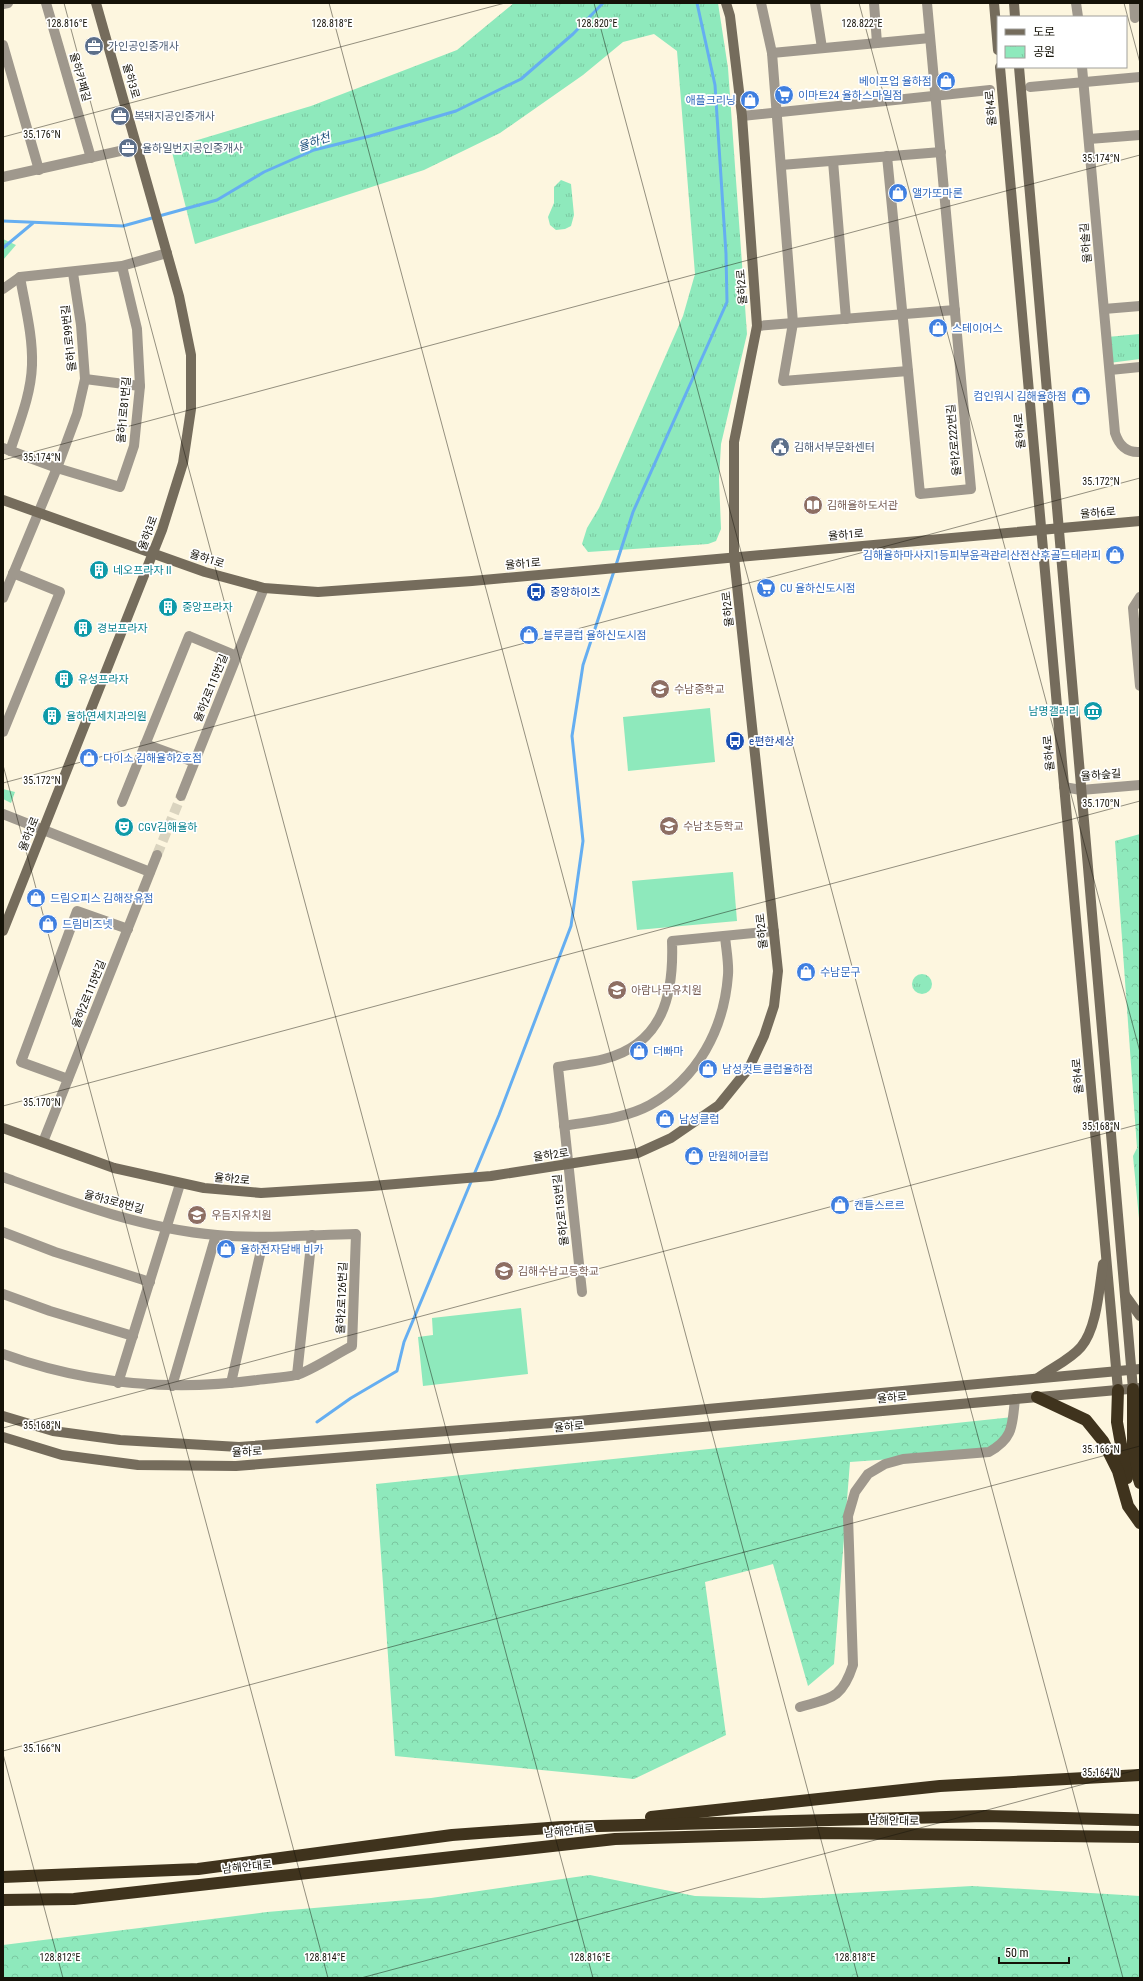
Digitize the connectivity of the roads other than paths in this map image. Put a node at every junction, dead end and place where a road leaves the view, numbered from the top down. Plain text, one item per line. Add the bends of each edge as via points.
1 (8, 3) edge
2 (46, 3) edge
3 (96, 3) edge
4 (726, 3) edge
5 (761, 3) edge
6 (815, 3) edge
7 (874, 3) edge
8 (927, 3) edge
9 (994, 3) edge
10 (1014, 3) edge
11 (1076, 3) edge
12 (1134, 3) edge
13 (3, 4) edge
14 (1015, 16) edge
15 (1078, 16) edge
16 (1134, 19) edge
17 (930, 38) junction
18 (997, 38) edge
19 (877, 43) junction
20 (3, 45) edge
21 (822, 48) junction
22 (772, 53) junction
23 (1000, 68) edge
24 (1019, 68) edge
25 (1082, 68) edge
26 (1140, 77) edge
27 (1084, 82) junction
28 (1030, 87) dead end
29 (990, 90) dead end
30 (936, 95) junction
31 (777, 112) junction
32 (742, 116) junction
33 (1140, 135) edge
34 (1089, 139) junction
35 (138, 147) junction
36 (941, 152) junction
37 (887, 156) junction
38 (91, 158) junction
39 (833, 161) junction
40 (781, 165) junction
41 (39, 170) junction
42 (3, 177) edge
43 (167, 253) junction
44 (122, 266) junction
45 (73, 273) junction
46 (20, 278) junction
47 (3, 289) edge
48 (1140, 306) edge
49 (1104, 309) junction
50 (955, 310) junction
51 (902, 315) junction
52 (846, 319) junction
53 (793, 323) junction
54 (757, 326) junction
55 (1140, 367) edge
56 (1110, 370) junction
57 (908, 371) junction
58 (85, 378) junction
59 (140, 386) junction
60 (7, 449) edge
61 (1140, 452) edge
62 (57, 468) junction
63 (3, 500) edge
64 (38, 514) junction
65 (1140, 521) edge
66 (1059, 528) junction
67 (1041, 530) junction
68 (153, 554) junction
69 (734, 557) junction
70 (13, 573) junction
71 (264, 588) junction
72 (1140, 596) edge
73 (3, 598) edge
74 (237, 656) junction
75 (1140, 686) edge
76 (3, 732) edge
77 (145, 744) junction
78 (194, 762) junction
79 (1140, 785) edge
80 (1064, 787) junction
81 (1081, 790) junction
82 (181, 796) tunnel mouth
83 (122, 802) dead end
84 (3, 814) edge
85 (43, 830) junction
86 (157, 855) tunnel mouth
87 (150, 872) junction
88 (128, 929) junction
89 (3, 931) edge
90 (774, 931) junction
91 (725, 936) junction
92 (68, 1079) junction
93 (564, 1126) junction
94 (3, 1128) edge
95 (43, 1142) junction
96 (568, 1163) junction
97 (3, 1177) edge
98 (180, 1184) junction
99 (167, 1228) junction
100 (3, 1232) edge
101 (216, 1235) junction
102 (312, 1235) junction
103 (264, 1237) junction
104 (1105, 1248) junction
105 (150, 1282) junction
106 (582, 1292) dead end
107 (3, 1294) edge
108 (1125, 1294) junction
109 (1140, 1316) edge
110 (133, 1336) junction
111 (3, 1354) edge
112 (1136, 1369) edge
113 (1116, 1371) junction
114 (297, 1375) junction
115 (1038, 1378) junction
116 (118, 1383) junction
117 (231, 1384) junction
118 (172, 1386) junction
119 (1136, 1388) edge
120 (1118, 1390) junction
121 (1037, 1397) junction
122 (1015, 1399) junction
123 (3, 1416) edge
124 (3, 1436) edge
125 (1140, 1483) edge
126 (1140, 1514) edge
127 (1140, 1523) edge
128 (800, 1707) dead end
129 (1140, 1775) edge
130 (1140, 1820) edge
131 (562, 1827) junction
132 (1140, 1837) edge
133 (3, 1877) edge
134 (3, 1900) edge

1 - 13 street
2 - 38 street, 율하카페길
3 - 35 main road, 율하3로
4 - 32 main road, 율하2로 via 730,16
5 - 22 street
6 - 21 street
7 - 19 street
8 - 17 street, 율하2로222번길
9 - 18 main road
10 - 14 main road
11 - 15 street
12 - 16 street
17 - 19 street
17 - 30 street, 율하2로222번길
19 - 21 street
20 - 41 street
21 - 22 street
22 - 31 street
23 - 67 main road, 율하4로
24 - 66 main road
25 - 27 street, 율하솔길
26 - 27 street
27 - 28 street
27 - 34 street, 율하솔길
29 - 30 street
30 - 31 street
30 - 36 street, 율하2로222번길
31 - 32 street
31 - 40 street
32 - 54 main road, 율하2로
33 - 34 street
34 - 49 street, 율하솔길
35 - 38 street
35 - 43 main road, 율하3로
36 - 37 street
36 - 50 street, 율하2로222번길
37 - 39 street
37 - 51 street, 율하2로222번길
38 - 41 street
39 - 40 street
39 - 52 street
40 - 53 street
41 - 42 street
43 - 44 street
43 - 68 main road, 율하3로 via 191,355 191,409 182,463
44 - 45 street
44 - 59 street, 율하1로81번길 via 137,329
45 - 46 street
45 - 58 street, 율하1로99번길 via 81,325
46 - 47 street
46 - 60 street, 율하1로81번길 via 30,331 32,365 29,394
48 - 49 street
49 - 56 street, 율하솔길
50 - 51 street
50 - 57 street, 율하2로222번길 via 971,489 920,494
51 - 52 street
51 - 57 street, 율하2로222번길
52 - 53 street
53 - 54 street
53 - 57 street via 783,381
54 - 69 main road, 율하2로 via 734,442
55 - 56 street
56 - 61 street, 율하솔길 via 1117,439 1124,448
58 - 59 street
58 - 62 street, 율하1로99번길 via 77,414
59 - 62 street, 율하1로81번길 via 134,446 120,487
60 - 62 street, 율하1로81번길
62 - 64 street, 율하1로99번길
63 - 64 main road, 율하1로
64 - 68 main road, 율하1로
64 - 70 street, 율하1로99번길
65 - 66 main road, 율하6로
66 - 67 main road, 율하1로
66 - 81 main road
67 - 69 main road, 율하1로
67 - 80 main road, 율하4로
68 - 71 main road, 율하1로
68 - 85 main road, 율하3로
69 - 71 main road, 율하1로 via 359,590 318,592
69 - 90 main road, 율하2로
70 - 73 street, 율하1로99번길
70 - 76 street via 60,592
71 - 74 street, 율하2로115번길
72 - 75 street via 1133,608
74 - 77 street via 189,636
74 - 78 street, 율하2로115번길
77 - 78 street
77 - 83 street
78 - 82 street, 율하2로115번길
79 - 81 street, 율하숲길
80 - 81 street, 율하숲길
80 - 104 main road, 율하4로
81 - 108 main road
84 - 85 street
85 - 87 street
85 - 89 main road, 율하3로
86 - 87 street, 율하2로115번길
87 - 88 street, 율하2로115번길
88 - 92 street, 율하2로115번길
88 - 92 street via 77,911 21,1062
90 - 91 street, 율하2로153번길
90 - 96 main road, 율하2로 via 778,971 774,1006 749,1068 730,1093 719,1105 671,1138 638,1152
91 - 93 street via 728,973 725,1003 713,1037 695,1068 676,1088 649,1106 619,1117
91 - 93 street, 율하2로153번길 via 672,941 672,975 667,1003 651,1030 638,1043 604,1059 558,1067
92 - 95 street, 율하2로115번길
93 - 96 street, 율하2로153번길
94 - 95 main road, 율하2로
95 - 98 main road, 율하2로 via 114,1168
96 - 98 main road, 율하2로 via 448,1181 261,1193
96 - 106 street, 율하2로153번길
97 - 99 street, 율하3로8번길 via 82,1206
98 - 99 street
99 - 101 street, 율하2로126번길
99 - 105 street
100 - 105 street via 55,1252
101 - 103 street, 율하2로126번길
101 - 118 street
102 - 103 street, 율하2로126번길
102 - 114 street
102 - 114 street, 율하2로126번길 via 356,1234 352,1346
103 - 117 street
104 - 113 main road, 율하4로
104 - 115 main road via 1090,1331 1081,1347
105 - 110 street
107 - 110 street
108 - 109 main road
108 - 112 main road
110 - 116 street
111 - 116 street via 35,1365
112 - 113 main road, 율하로
112 - 119 main road
113 - 115 main road, 율하로
113 - 120 main road, 율하4로
114 - 117 street, 율하2로126번길
115 - 123 main road, 율하로 via 578,1421 239,1447 106,1438 53,1431
116 - 118 street, 율하2로126번길
117 - 118 street, 율하2로126번길
119 - 120 main road, 율하로
119 - 125 highway via 1133,1459
120 - 121 main road, 율하로
120 - 126 highway via 1117,1422 1122,1458 1127,1481
121 - 122 main road, 율하로
121 - 127 highway via 1086,1420 1103,1441 1118,1471 1128,1506
122 - 124 main road, 율하로 via 236,1466 138,1465 62,1455
122 - 128 street via 1011,1432 1001,1445 989,1452 903,1459 885,1464 868,1474 855,1492 848,1516 853,1665 848,1680 835,1696
129 - 131 highway via 940,1786
130 - 131 highway, 남해안대로 via 985,1816
131 - 133 highway, 남해안대로 via 452,1835 198,1869
132 - 134 highway, 남해안대로 via 820,1833 615,1839 74,1898

